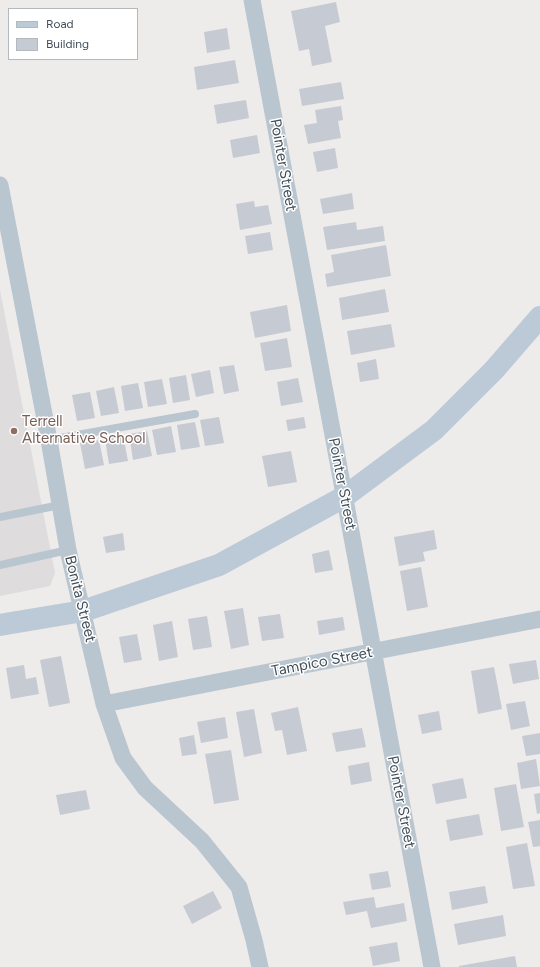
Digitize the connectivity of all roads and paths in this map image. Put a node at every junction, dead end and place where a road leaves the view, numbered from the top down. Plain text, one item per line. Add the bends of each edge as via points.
1 (252, 0) edge
2 (0, 185) edge
3 (3, 213) edge
4 (540, 317) edge
5 (195, 414) dead end
6 (49, 440) junction
7 (344, 497) junction
8 (60, 504) junction
9 (0, 516) edge
10 (68, 550) junction
11 (0, 565) edge
12 (83, 611) junction
13 (540, 619) edge
14 (0, 625) edge
15 (374, 652) junction
16 (104, 704) junction
17 (260, 967) edge
18 (432, 967) edge

1 - 7 street, Pointer Street
2 - 3 street, Bonita Street
3 - 6 street, Bonita Street
4 - 7 main road via 494,370 434,430
5 - 6 lane
6 - 8 street, Bonita Street
7 - 12 main road via 219,565
7 - 15 street, Pointer Street
8 - 9 lane
8 - 10 street, Bonita Street
10 - 11 lane
10 - 12 street, Bonita Street
12 - 14 main road
12 - 16 street, Bonita Street
13 - 15 street, Tampico Street
15 - 16 street, Tampico Street
15 - 18 street, Pointer Street
16 - 17 street, Bonita Street via 123,758 145,788 202,841 239,888

